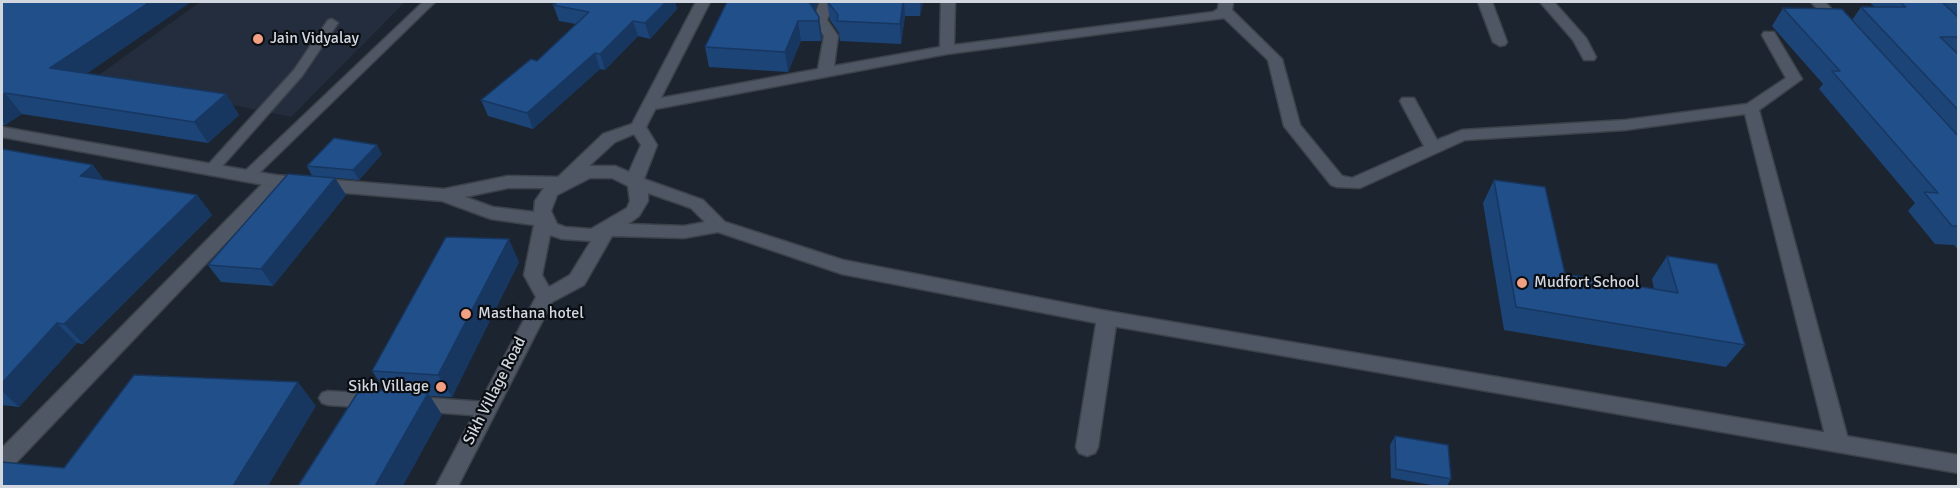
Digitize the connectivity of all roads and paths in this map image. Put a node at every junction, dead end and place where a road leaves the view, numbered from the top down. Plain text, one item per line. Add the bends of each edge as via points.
1 (429, 2) edge
2 (703, 2) edge
3 (827, 2) edge
4 (948, 2) edge
5 (1485, 2) edge
6 (1547, 2) edge
7 (1818, 2) edge
8 (1225, 6) edge
9 (332, 22) dead end
10 (1769, 35) dead end
11 (1850, 37) edge
12 (1500, 42) dead end
13 (946, 50) junction
14 (1589, 57) dead end
15 (825, 73) junction
16 (1408, 101) dead end
17 (651, 105) junction
18 (1751, 108) junction
19 (638, 127) junction
20 (4, 135) edge
21 (1434, 149) junction
22 (212, 170) junction
23 (248, 176) junction
24 (276, 181) junction
25 (634, 182) junction
26 (562, 183) junction
27 (444, 195) junction
28 (544, 220) junction
29 (719, 226) junction
30 (608, 230) junction
31 (545, 297) junction
32 (1107, 318) junction
33 (328, 398) dead end
34 (485, 409) junction
35 (1838, 443) junction
36 (1087, 447) dead end
37 (2, 462) edge
38 (1959, 464) edge
39 (447, 486) edge

1 - 23 lane
2 - 17 street
3 - 15 street via 820,20 831,36
4 - 13 street
5 - 12 street
6 - 14 street via 1579,38
7 - 11 street
8 - 13 street via 1217,16
8 - 21 street via 1275,59 1292,126 1337,181 1354,184
9 - 22 lane via 298,73
10 - 18 street via 1794,78
13 - 15 street
15 - 17 street
16 - 21 street
17 - 19 street
18 - 21 street via 1625,124 1462,135
18 - 35 street
19 - 25 street via 649,145
19 - 26 street via 609,138
20 - 22 street
22 - 23 street
23 - 24 street
24 - 27 street
24 - 37 street
25 - 26 street via 615,172 601,171
25 - 29 street via 697,204
25 - 30 street via 639,201 633,212
26 - 27 street via 508,182
26 - 28 street via 544,201
27 - 28 street via 491,213
28 - 30 street via 562,233 592,235
28 - 31 street via 532,275
29 - 30 street via 684,232
29 - 32 street via 842,267
30 - 31 street via 577,280
31 - 34 street, Sikh Village Road
32 - 35 street
32 - 36 street
33 - 34 lane
34 - 39 street, Sikh Village Road
35 - 38 street

